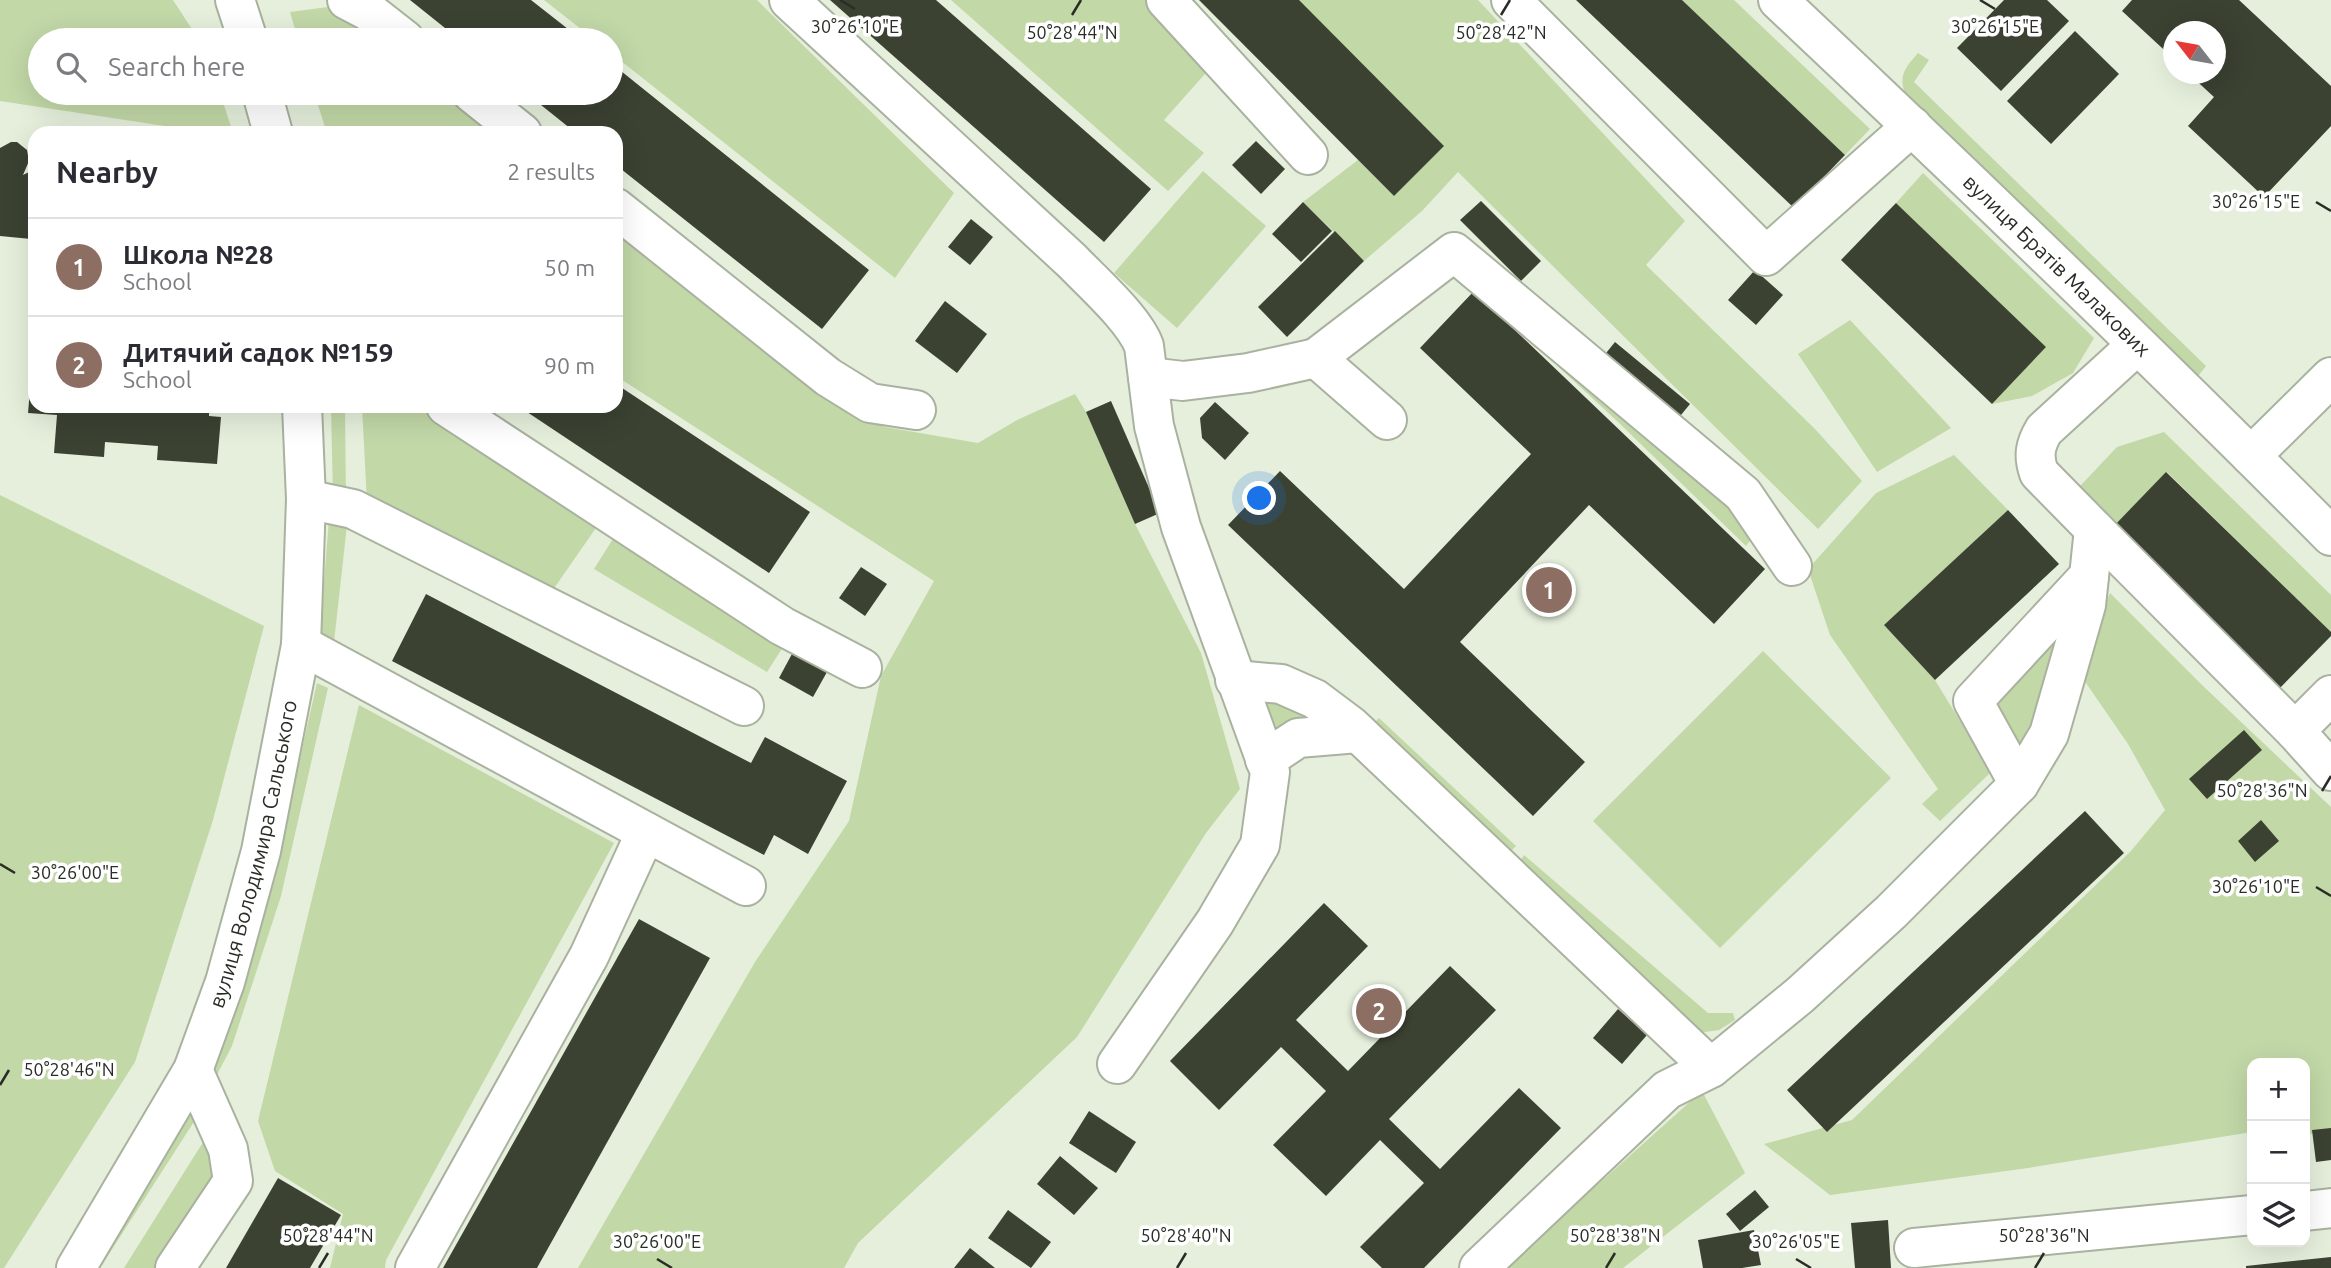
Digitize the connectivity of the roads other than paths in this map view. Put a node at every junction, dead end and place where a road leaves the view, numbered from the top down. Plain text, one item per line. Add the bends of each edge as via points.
1 (348, 0) edge
2 (789, 0) edge
3 (1166, 0) edge
4 (1511, 0) edge
5 (1778, 0) edge
6 (243, 1) edge
7 (246, 28) edge
8 (390, 28) edge
9 (265, 105) edge
10 (486, 105) edge
11 (271, 126) edge
12 (513, 126) edge
13 (1912, 126) junction
14 (1308, 155) dead end
15 (623, 214) edge
16 (2137, 345) junction
17 (1316, 358) junction
18 (1148, 377) junction
19 (2331, 377) edge
20 (916, 410) dead end
21 (302, 413) edge
22 (457, 413) edge
23 (1387, 420) dead end
24 (2250, 456) junction
25 (306, 499) junction
26 (2094, 529) junction
27 (2331, 536) edge
28 (1792, 566) dead end
29 (2089, 576) junction
30 (302, 645) junction
31 (862, 668) dead end
32 (1235, 680) junction
33 (2331, 695) edge
34 (744, 706) dead end
35 (2295, 731) junction
36 (1358, 733) junction
37 (1265, 760) junction
38 (2331, 771) edge
39 (2019, 784) junction
40 (646, 832) junction
41 (746, 886) dead end
42 (1117, 1064) dead end
43 (1711, 1068) junction
44 (193, 1070) junction
45 (2331, 1208) edge
46 (2310, 1210) edge
47 (2247, 1215) edge
48 (1914, 1248) dead end
49 (76, 1268) edge
50 (175, 1268) edge
51 (415, 1268) edge
52 (1479, 1268) edge

1 - 8 street
2 - 18 street via 1072,261 1140,337
3 - 14 street
4 - 13 street via 1766,256
5 - 13 street, вулиця Братів Малакових
6 - 7 street
9 - 11 street
10 - 12 street
13 - 16 street, вулиця Братів Малакових
15 - 20 street via 828,377 870,403
16 - 24 street, вулиця Братів Малакових
16 - 26 street via 2044,430 2036,444 2039,473
17 - 18 street via 1183,381
17 - 23 street
17 - 28 street via 1454,252 1742,494
18 - 32 street via 1154,426 1181,527
19 - 24 street
21 - 25 street, вулиця Володимира Сальського
22 - 31 street via 782,626
24 - 27 street, вулиця Братів Малакових
25 - 30 street, вулиця Володимира Сальського
25 - 34 street via 353,509
26 - 29 street
26 - 35 street
29 - 39 street via 2086,605 2049,734
29 - 39 street via 1973,701
30 - 40 street
30 - 44 street, вулиця Володимира Сальського via 261,851 225,982
32 - 36 street via 1282,684 1315,699
32 - 37 street
33 - 35 street
35 - 38 street
36 - 37 street via 1298,738
36 - 43 street
37 - 42 street via 1270,772 1260,845 1215,922
39 - 43 street via 1891,912
40 - 41 street
40 - 51 street via 589,956
43 - 52 street via 1667,1090
44 - 49 street, вулиця Володимира Сальського
44 - 50 street via 228,1149 233,1181
45 - 46 street
47 - 48 street

